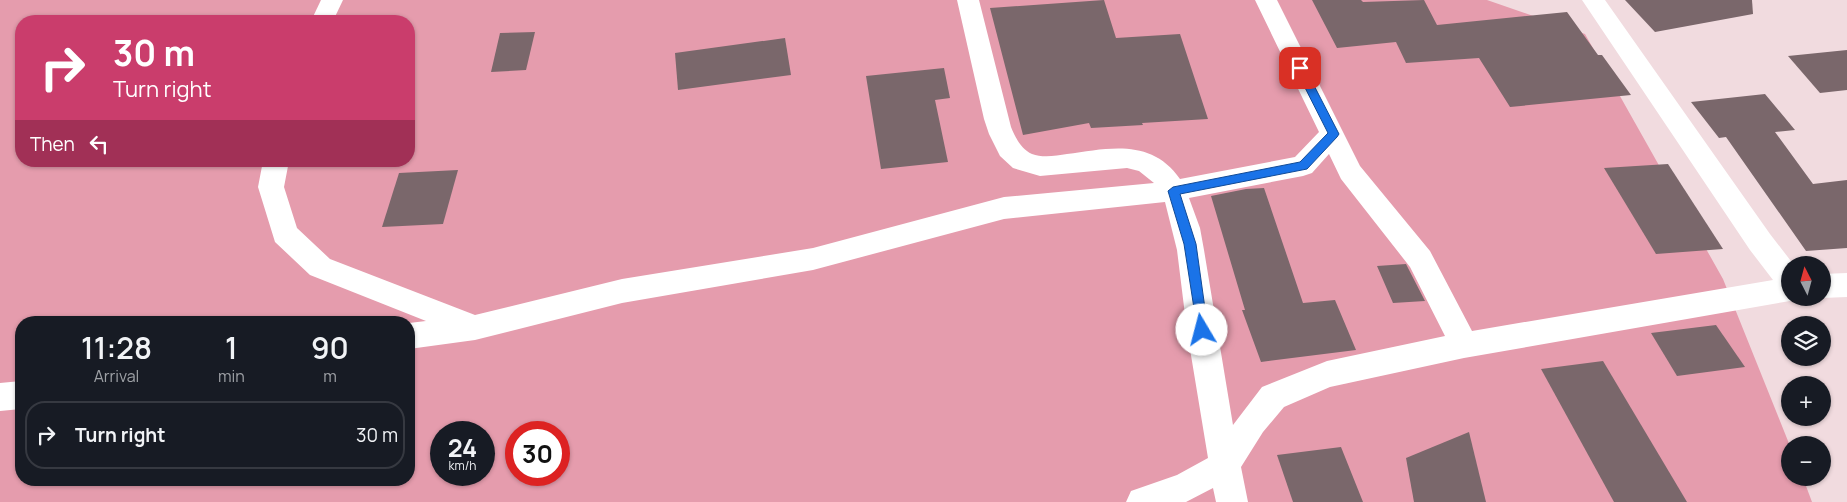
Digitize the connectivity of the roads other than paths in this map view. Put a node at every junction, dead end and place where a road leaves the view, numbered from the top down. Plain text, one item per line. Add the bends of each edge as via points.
1 (332, 0) edge
2 (968, 0) edge
3 (1266, 0) edge
4 (1593, 0) edge
5 (325, 15) edge
6 (1334, 134) junction
7 (275, 167) edge
8 (1173, 191) junction
9 (1781, 270) edge
10 (1847, 285) edge
11 (1831, 286) edge
12 (1781, 291) edge
13 (475, 328) junction
14 (415, 335) edge
15 (1464, 345) junction
16 (15, 396) edge
17 (0, 397) edge
18 (1225, 465) junction
19 (1142, 502) edge
20 (1232, 502) edge

1 - 5 street
2 - 8 street via 999,128 1009,150 1025,163 1040,166 1123,157 1144,162 1162,174
3 - 6 street
4 - 9 street
6 - 8 street via 1303,166
6 - 15 street via 1350,172 1420,259
7 - 13 street via 271,187 285,234 320,267
8 - 13 street via 1004,208 813,259 622,291
8 - 18 street via 1190,244
10 - 11 street
12 - 15 street
13 - 14 street
15 - 18 street via 1326,374 1273,397 1252,422
16 - 17 street
18 - 19 street via 1185,487
18 - 20 street

